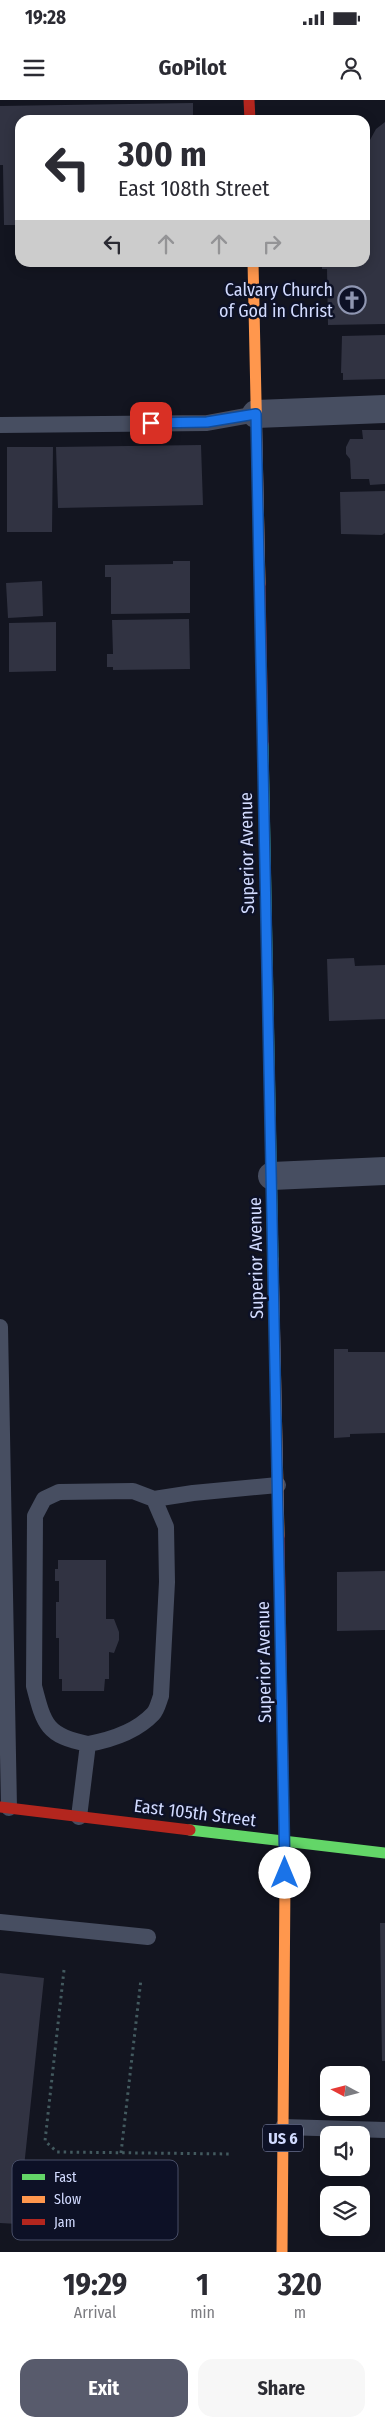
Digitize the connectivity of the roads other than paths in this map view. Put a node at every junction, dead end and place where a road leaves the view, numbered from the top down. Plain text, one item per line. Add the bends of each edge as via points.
1 (249, 100) edge
2 (250, 115) edge
3 (252, 267) edge
4 (385, 409) edge
5 (256, 414) junction
6 (0, 426) edge
7 (385, 1171) edge
8 (272, 1176) junction
9 (0, 1327) edge
10 (278, 1486) junction
11 (154, 1499) junction
12 (88, 1744) junction
13 (5, 1808) edge
14 (79, 1817) junction
15 (285, 1842) junction
16 (385, 1854) edge
17 (0, 1922) edge
18 (148, 1936) dead end
19 (283, 2127) junction
20 (385, 2130) edge
21 (282, 2252) edge

1 - 2 main road
3 - 5 main road, Superior Avenue / US 6
4 - 5 street
5 - 6 lane via 207,422
5 - 8 main road, Superior Avenue / US 6
7 - 8 street
8 - 10 main road, Superior Avenue / US 6
9 - 13 lane
10 - 11 lane
10 - 15 main road, Superior Avenue / US 6
11 - 12 lane via 166,1527 162,1696 154,1713 141,1724
11 - 12 lane via 133,1491 59,1492 44,1499 35,1516 34,1686 40,1711 53,1731 65,1740
12 - 14 lane
13 - 14 main road, East 105th Street
14 - 15 main road, East 105th Street
15 - 16 main road, East 105th Street
15 - 19 main road, Superior Avenue / US 6
17 - 18 lane
19 - 20 lane
19 - 21 main road, Superior Avenue / US 6

